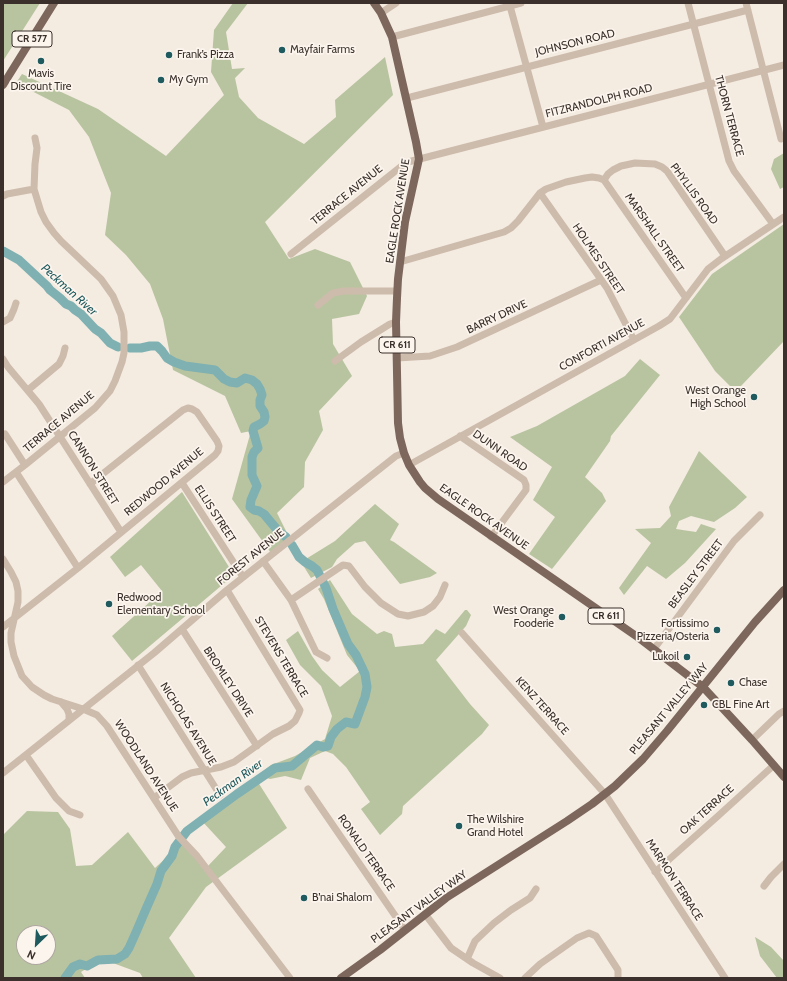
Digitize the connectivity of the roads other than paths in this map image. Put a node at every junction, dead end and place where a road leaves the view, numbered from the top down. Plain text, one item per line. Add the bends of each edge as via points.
1 (54, 3) edge
2 (374, 3) edge
3 (396, 3) edge
4 (521, 3) edge
5 (688, 3) edge
6 (510, 6) junction
7 (747, 6) edge
8 (381, 13) junction
9 (694, 24) junction
10 (392, 37) junction
11 (784, 65) edge
12 (527, 67) junction
13 (764, 70) junction
14 (709, 84) junction
15 (3, 85) edge
16 (406, 98) junction
17 (543, 127) junction
18 (35, 138) dead end
19 (781, 139) dead end
20 (419, 160) junction
21 (604, 180) junction
22 (34, 189) junction
23 (540, 193) junction
24 (3, 196) edge
25 (784, 217) edge
26 (773, 224) junction
27 (291, 254) dead end
28 (725, 256) junction
29 (400, 262) junction
30 (601, 280) junction
31 (397, 291) junction
32 (686, 298) junction
33 (16, 302) dead end
34 (318, 305) dead end
35 (3, 322) edge
36 (396, 322) junction
37 (634, 340) junction
38 (65, 348) dead end
39 (3, 358) edge
40 (397, 358) junction
41 (335, 361) dead end
42 (28, 390) junction
43 (4, 434) dead end
44 (460, 436) junction
45 (60, 437) junction
46 (404, 453) junction
47 (25, 465) junction
48 (409, 465) junction
49 (16, 472) junction
50 (3, 482) edge
51 (182, 483) junction
52 (90, 484) junction
53 (760, 515) dead end
54 (121, 532) junction
55 (491, 537) junction
56 (3, 559) edge
57 (263, 561) junction
58 (78, 568) junction
59 (243, 577) junction
60 (445, 585) dead end
61 (226, 590) junction
62 (784, 590) edge
63 (291, 600) junction
64 (16, 617) junction
65 (3, 627) edge
66 (182, 629) junction
67 (462, 633) dead end
68 (3, 640) edge
69 (12, 649) junction
70 (654, 649) junction
71 (327, 658) dead end
72 (138, 666) junction
73 (703, 687) junction
74 (61, 702) junction
75 (83, 709) junction
76 (784, 711) edge
77 (69, 720) junction
78 (752, 740) junction
79 (257, 746) junction
80 (26, 755) junction
81 (774, 765) junction
82 (4, 769) edge
83 (204, 770) junction
84 (784, 777) edge
85 (308, 789) dead end
86 (605, 794) junction
87 (220, 795) dead end
88 (154, 798) junction
89 (80, 815) dead end
90 (784, 864) edge
91 (655, 872) junction
92 (764, 886) dead end
93 (536, 889) dead end
94 (425, 914) junction
95 (405, 930) junction
96 (466, 959) junction
97 (492, 976) edge
98 (290, 978) edge
99 (341, 978) edge
100 (500, 978) edge
101 (525, 978) edge
102 (618, 978) edge
103 (725, 978) edge

1 - 15 main road, CR 577
2 - 8 main road, EAGLE ROCK AVENUE / CR 611
3 - 8 street
4 - 6 street
5 - 9 street, THORN TERRACE
6 - 10 street
6 - 12 street
7 - 9 street, JOHNSON ROAD
7 - 13 street
8 - 10 main road, EAGLE ROCK AVENUE / CR 611
9 - 12 street, JOHNSON ROAD
9 - 14 street, THORN TERRACE
10 - 16 main road, EAGLE ROCK AVENUE / CR 611
11 - 13 street, FITZRANDOLPH ROAD
12 - 16 street, JOHNSON ROAD
12 - 17 street
13 - 14 street, FITZRANDOLPH ROAD
13 - 19 street
14 - 17 street, FITZRANDOLPH ROAD
14 - 26 street, THORN TERRACE via 728,161
16 - 20 main road, EAGLE ROCK AVENUE / CR 611
17 - 20 street, FITZRANDOLPH ROAD
18 - 22 street, TERRACE AVENUE via 38,148
20 - 27 street, TERRACE AVENUE via 403,165
20 - 29 main road, EAGLE ROCK AVENUE / CR 611 via 405,222
21 - 23 street via 592,176 566,182
21 - 28 street, PHYLLIS ROAD via 608,174 621,166 635,163 662,167
21 - 32 street, MARSHALL STREET
22 - 24 street
22 - 45 street, TERRACE AVENUE via 41,212 54,233 101,279 114,296 124,332 122,362 110,391 95,408
23 - 29 street via 511,228 504,232
23 - 30 street, HOLMES STREET
25 - 26 street, CONFORTI AVENUE
26 - 28 street, CONFORTI AVENUE
28 - 32 street, CONFORTI AVENUE via 708,269
29 - 31 main road, EAGLE ROCK AVENUE / CR 611
30 - 37 street, HOLMES STREET
30 - 40 street, BARRY DRIVE via 457,347 430,356
31 - 34 street via 344,291 332,294
31 - 36 main road, EAGLE ROCK AVENUE / CR 611
32 - 37 street, CONFORTI AVENUE via 670,319
33 - 35 street via 10,318
36 - 40 main road, EAGLE ROCK AVENUE / CR 611
36 - 41 street
37 - 44 street, CONFORTI AVENUE
38 - 42 street via 59,364
39 - 42 street, CANNON STREET
40 - 46 main road, EAGLE ROCK AVENUE / CR 611 via 398,422
42 - 45 street, CANNON STREET
43 - 47 street
44 - 48 street, CONFORTI AVENUE
44 - 55 street, DUNN ROAD via 524,480 526,485 526,490
45 - 47 street, TERRACE AVENUE
45 - 52 street, CANNON STREET
46 - 48 main road, EAGLE ROCK AVENUE / CR 611
46 - 57 street, FOREST AVENUE via 396,456
47 - 49 street, TERRACE AVENUE
48 - 55 main road, EAGLE ROCK AVENUE / CR 611 via 431,494
49 - 50 street, TERRACE AVENUE
49 - 58 street
51 - 52 street, REDWOOD AVENUE via 218,451 219,446 197,412 188,408
51 - 54 street, REDWOOD AVENUE
51 - 59 street, ELLIS STREET
52 - 54 street, CANNON STREET
53 - 70 street, BEASLEY STREET via 734,541
54 - 58 street, REDWOOD AVENUE
55 - 70 main road, EAGLE ROCK AVENUE / CR 611
56 - 64 street, WOODLAND AVENUE via 16,582
57 - 59 street, FOREST AVENUE
57 - 63 street
58 - 64 street, REDWOOD AVENUE
59 - 61 street, FOREST AVENUE
60 - 63 street via 440,597 424,612 408,616 398,614 381,603 346,565
61 - 66 street, FOREST AVENUE
61 - 79 street, STEVENS TERRACE via 300,710 295,721
62 - 73 main road, PLEASANT VALLEY WAY
63 - 71 street via 316,652
64 - 65 street, REDWOOD AVENUE
64 - 69 street, WOODLAND AVENUE
66 - 72 street, FOREST AVENUE
66 - 79 street, BROMLEY DRIVE
67 - 86 street, KENZ TERRACE
68 - 69 street
69 - 74 street, WOODLAND AVENUE via 22,676 32,687 44,696
70 - 73 main road, EAGLE ROCK AVENUE / CR 611
72 - 75 street, FOREST AVENUE
72 - 83 street, NICHOLAS AVENUE
73 - 78 main road, EAGLE ROCK AVENUE / CR 611
73 - 86 main road, PLEASANT VALLEY WAY via 668,731
74 - 75 street, WOODLAND AVENUE
74 - 77 street via 67,709
75 - 77 street, FOREST AVENUE
75 - 88 street, WOODLAND AVENUE via 97,715 107,726
76 - 78 street
77 - 80 street, FOREST AVENUE
78 - 81 main road, EAGLE ROCK AVENUE / CR 611
79 - 83 street, STEVENS TERRACE via 234,762
80 - 82 street, FOREST AVENUE
80 - 89 street via 56,798 69,811
81 - 84 main road, EAGLE ROCK AVENUE / CR 611
81 - 91 street, OAK TERRACE
83 - 87 street, NICHOLAS AVENUE
83 - 88 street, STEVENS TERRACE via 182,777
85 - 95 street, RONALD TERRACE
86 - 91 street, MARMON TERRACE
86 - 94 main road, PLEASANT VALLEY WAY
88 - 98 street, WOODLAND AVENUE via 181,838
90 - 92 street
91 - 103 street, MARMON TERRACE
93 - 96 street via 530,898 510,910 474,941
94 - 95 main road, PLEASANT VALLEY WAY
94 - 96 street via 451,948
95 - 99 main road, PLEASANT VALLEY WAY
96 - 97 street
97 - 100 street
101 - 102 street via 540,964 577,938 589,933 596,936 618,970

